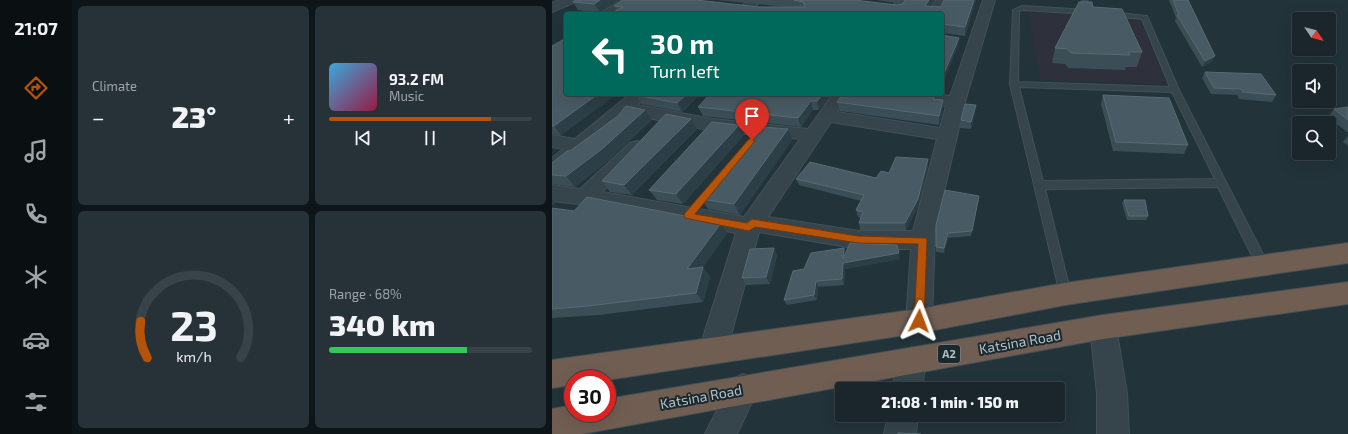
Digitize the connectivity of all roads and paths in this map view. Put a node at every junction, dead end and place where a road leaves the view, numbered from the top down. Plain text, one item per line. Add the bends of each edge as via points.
1 (569, 0) edge
2 (631, 0) edge
3 (942, 0) edge
4 (989, 0) edge
5 (552, 8) edge
6 (613, 12) edge
7 (935, 12) edge
8 (1014, 84) junction
9 (1175, 90) junction
10 (638, 96) edge
11 (840, 96) edge
12 (914, 96) edge
13 (956, 102) junction
14 (702, 104) edge
15 (624, 108) junction
16 (826, 116) junction
17 (668, 117) junction
18 (687, 120) junction
19 (713, 125) junction
20 (761, 130) junction
21 (948, 134) junction
22 (813, 135) junction
23 (552, 142) edge
24 (697, 142) edge
25 (578, 146) junction
26 (746, 147) edge
27 (552, 169) edge
28 (1221, 183) junction
29 (1039, 185) junction
30 (653, 189) edge
31 (552, 193) edge
32 (584, 197) junction
33 (703, 199) edge
34 (637, 206) junction
35 (688, 216) junction
36 (751, 225) junction
37 (923, 240) junction
38 (1348, 253) edge
39 (1262, 266) junction
40 (1348, 293) edge
41 (1065, 294) junction
42 (919, 321) junction
43 (1103, 327) junction
44 (712, 350) junction
45 (912, 361) junction
46 (552, 374) edge
47 (908, 382) edge
48 (743, 389) junction
49 (902, 422) edge
50 (552, 424) edge
51 (721, 434) edge
52 (900, 434) edge
53 (1113, 434) edge

1 - 5 street
2 - 6 street
3 - 7 street
4 - 13 street via 969,42
8 - 9 lane
8 - 9 lane via 1016,10 1022,8 1145,17
8 - 29 lane
9 - 28 lane
10 - 15 street
11 - 16 street
12 - 13 street
13 - 21 street
14 - 18 street
15 - 17 street
15 - 25 street
16 - 21 street
16 - 22 street
17 - 18 street
17 - 32 street
18 - 19 street
19 - 20 street
19 - 24 street
20 - 22 street
20 - 26 street
21 - 37 street
22 - 36 street
23 - 25 street
25 - 27 street
28 - 29 lane
28 - 39 lane
29 - 41 lane
30 - 34 street
31 - 32 street
32 - 34 street
33 - 35 street
34 - 35 street
35 - 36 street
36 - 37 street via 858,240
36 - 44 street
37 - 42 street
38 - 39 highway
39 - 41 highway
40 - 43 highway, Katsina Road / A2
41 - 42 highway
42 - 44 highway
43 - 45 highway, Katsina Road / A2
43 - 53 street via 1112,394
44 - 46 highway
45 - 47 street
45 - 48 highway, Katsina Road / A2
48 - 50 highway, Katsina Road / A2
48 - 51 street
49 - 52 street

